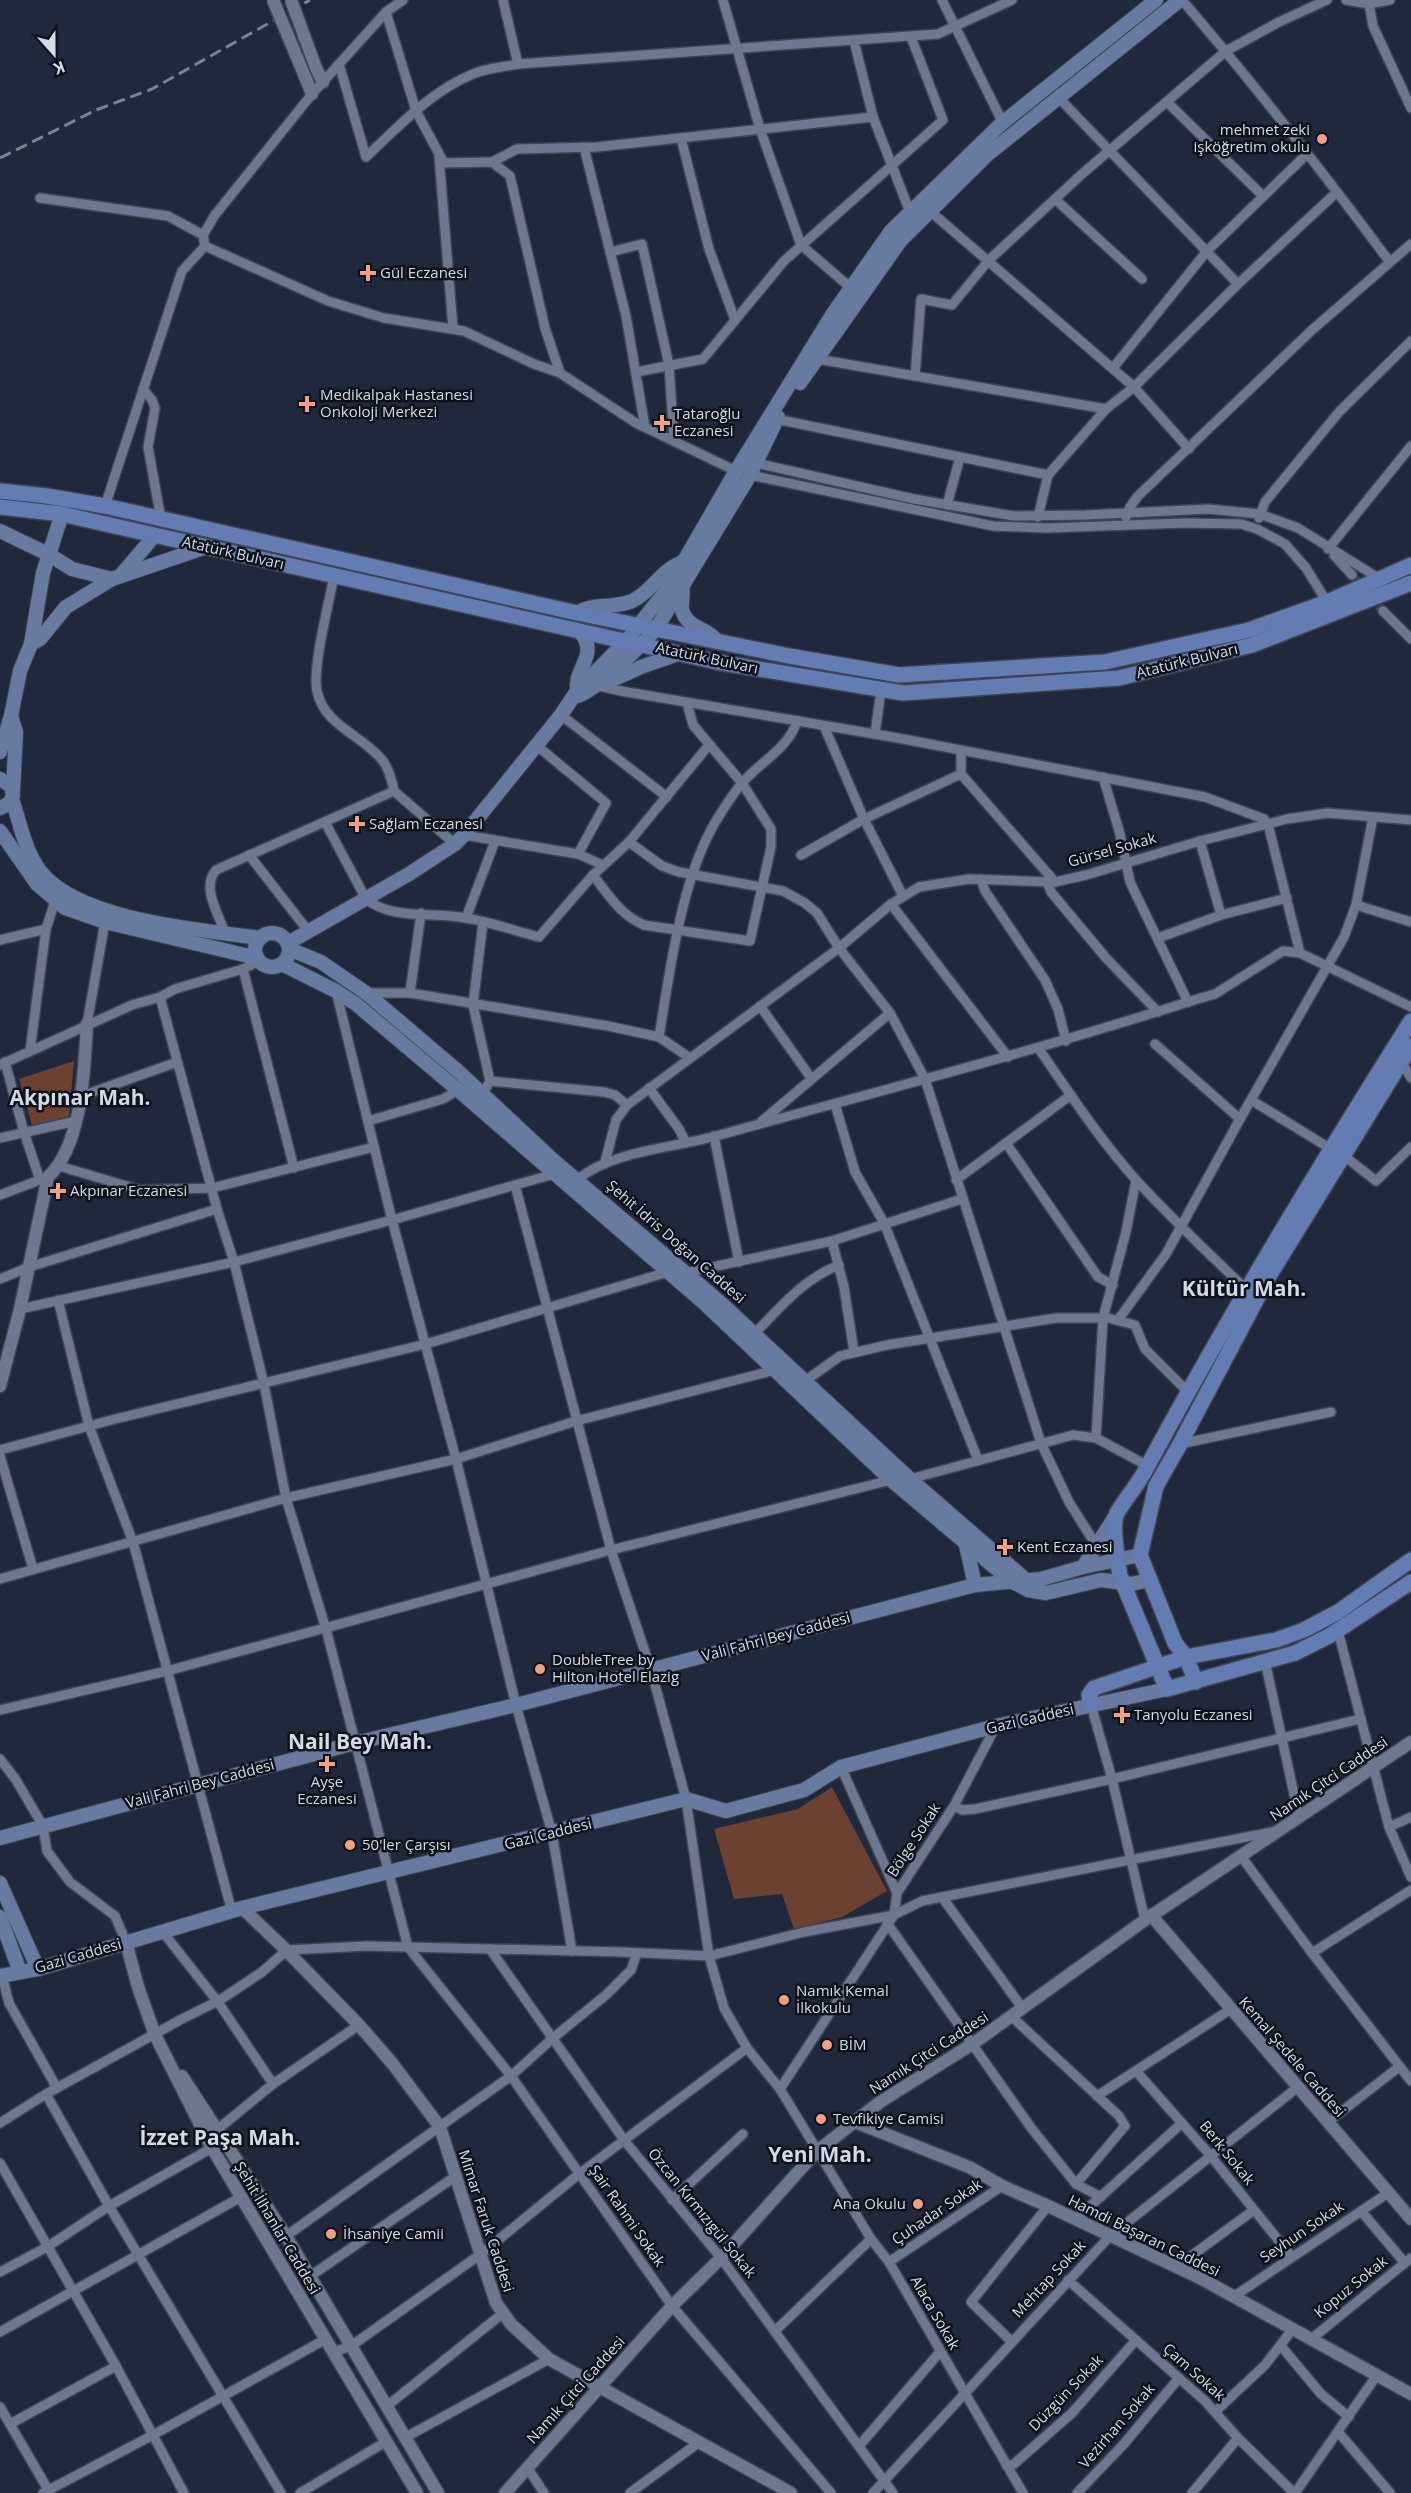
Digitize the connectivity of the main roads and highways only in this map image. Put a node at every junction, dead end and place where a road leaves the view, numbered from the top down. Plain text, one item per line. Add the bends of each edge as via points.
1 (1156, 0) edge
2 (1181, 0) edge
3 (0, 491) edge
4 (0, 507) edge
5 (62, 514) junction
6 (0, 531) edge
7 (155, 535) junction
8 (206, 547) junction
9 (48, 554) junction
10 (684, 562) junction
11 (1411, 565) edge
12 (116, 578) junction
13 (1411, 583) edge
14 (682, 586) junction
15 (577, 613) junction
16 (639, 625) junction
17 (656, 629) junction
18 (581, 633) junction
19 (627, 640) junction
20 (717, 641) junction
21 (31, 644) junction
22 (643, 644) junction
23 (681, 653) junction
24 (598, 683) junction
25 (575, 694) junction
26 (11, 716) junction
27 (0, 752) edge
28 (0, 779) edge
29 (12, 794) junction
30 (0, 807) edge
31 (0, 831) edge
32 (261, 938) junction
33 (289, 946) junction
34 (258, 959) junction
35 (282, 964) junction
36 (1411, 1021) edge
37 (1411, 1046) edge
38 (1337, 1152) junction
39 (1116, 1515) junction
40 (966, 1545) junction
41 (1140, 1555) junction
42 (1117, 1559) junction
43 (1411, 1560) edge
44 (1083, 1567) junction
45 (1026, 1580) junction
46 (1148, 1580) junction
47 (1011, 1581) junction
48 (1411, 1582) edge
49 (1123, 1583) junction
50 (975, 1585) junction
51 (1186, 1658) junction
52 (1158, 1667) junction
53 (1196, 1682) junction
54 (1167, 1689) junction
55 (1091, 1705) junction
56 (0, 1838) edge
57 (0, 1883) edge
58 (0, 1917) edge
59 (38, 1970) junction
60 (20, 1972) junction
61 (1, 1976) edge

1 - 10 main road via 1003,123 891,231 736,471
2 - 14 main road via 987,155 900,240 776,419 753,469
3 - 15 main road, Atatürk Bulvarı via 105,506
4 - 5 main road, Atatürk Bulvarı
5 - 7 main road, Atatürk Bulvarı
5 - 9 main road
6 - 9 main road
7 - 8 main road, Atatürk Bulvarı
7 - 12 main road
8 - 12 main road
8 - 18 main road, Atatürk Bulvarı
9 - 12 main road via 72,569
9 - 21 main road
10 - 15 main road via 668,570 631,602 589,607
10 - 16 main road
11 - 20 main road, Atatürk Bulvarı via 1327,602 1249,630 1105,662 899,675
12 - 21 main road via 66,607 40,639
13 - 23 main road, Atatürk Bulvarı via 1252,645 1119,678 903,693
14 - 17 main road
14 - 20 main road via 685,616
15 - 16 main road, Atatürk Bulvarı
16 - 17 main road, Atatürk Bulvarı
16 - 19 main road
17 - 20 main road, Atatürk Bulvarı
17 - 22 main road
18 - 19 main road, Atatürk Bulvarı
18 - 25 main road via 588,643 588,654 577,678
19 - 22 main road, Atatürk Bulvarı
19 - 25 main road
21 - 26 main road via 20,671
22 - 23 main road, Atatürk Bulvarı
22 - 24 main road
23 - 24 main road
24 - 25 main road via 583,694
25 - 33 main road via 460,839
26 - 27 main road
26 - 29 main road via 16,732
28 - 29 main road via 8,783
29 - 30 main road via 6,806
29 - 32 main road via 34,862 58,888 84,903 112,912
31 - 34 main road via 37,884 76,913
32 - 33 main road via 276,934
32 - 34 main road via 256,947
33 - 35 main road
33 - 45 main road, Şehit İdris Doğan Caddesi via 321,962 366,993 483,1093 553,1160 754,1334
34 - 35 main road via 271,967
35 - 40 main road, Şehit İdris Doğan Caddesi via 356,1004 458,1090 703,1302 891,1480
36 - 38 main road
37 - 38 main road
38 - 39 main road via 1247,1290 1187,1390 1135,1490
38 - 41 main road via 1155,1486
39 - 42 main road
39 - 44 main road
40 - 47 main road, Şehit İdris Doğan Caddesi
40 - 50 main road
41 - 42 main road, Vali Fahri Bey Caddesi
41 - 46 main road
42 - 44 main road, Vali Fahri Bey Caddesi
42 - 49 main road
43 - 51 main road, Gazi Caddesi via 1338,1612 1304,1629 1276,1640
44 - 45 main road, Vali Fahri Bey Caddesi
45 - 47 main road, Vali Fahri Bey Caddesi
46 - 49 main road
46 - 51 main road via 1175,1643
47 - 49 main road via 1046,1593 1101,1580
47 - 50 main road, Vali Fahri Bey Caddesi
48 - 53 main road, Gazi Caddesi via 1295,1653
49 - 52 main road
50 - 56 main road, Vali Fahri Bey Caddesi
51 - 52 main road, Gazi Caddesi
51 - 53 main road
52 - 54 main road
52 - 55 main road, Gazi Caddesi via 1094,1688 1089,1695
53 - 54 main road, Gazi Caddesi
54 - 55 main road, Gazi Caddesi
55 - 59 main road, Gazi Caddesi via 841,1767 804,1790 726,1811 686,1799 237,1910
57 - 59 main road
58 - 60 main road
59 - 60 main road, Gazi Caddesi
60 - 61 main road, Gazi Caddesi

